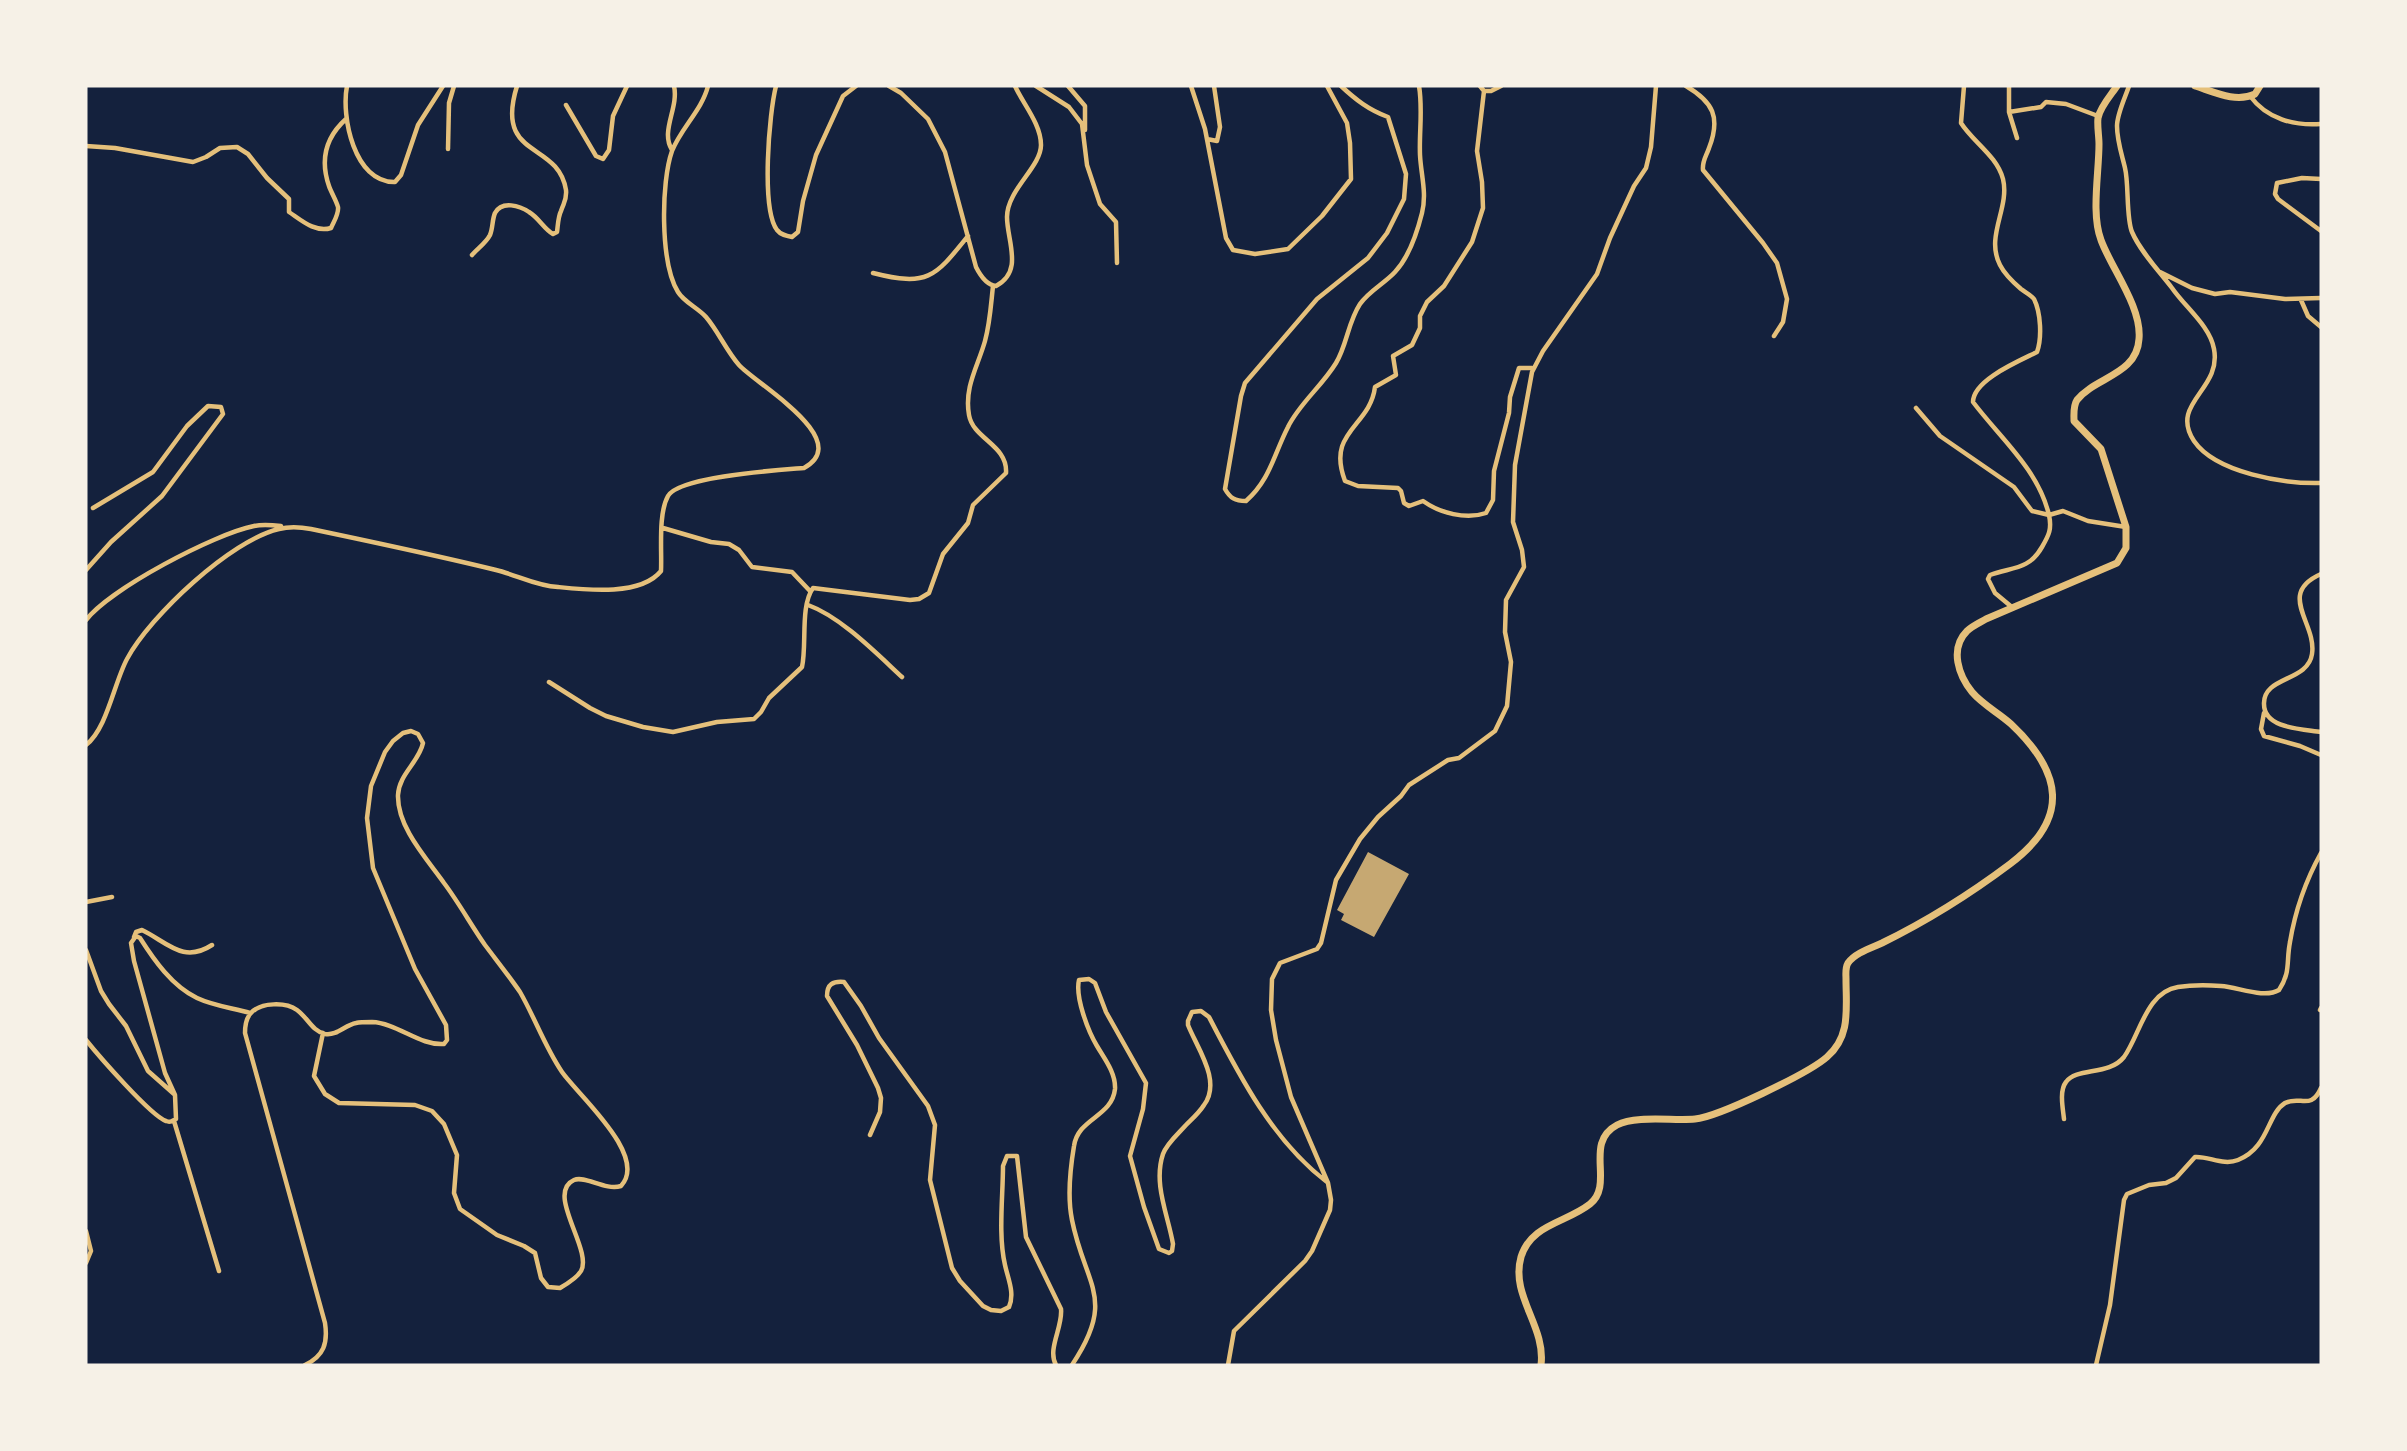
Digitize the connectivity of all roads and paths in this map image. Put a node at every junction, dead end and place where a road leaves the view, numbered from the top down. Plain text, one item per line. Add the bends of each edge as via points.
1 (347, 86) edge
2 (443, 86) edge
3 (454, 86) edge
4 (517, 86) edge
5 (627, 86) edge
6 (674, 86) edge
7 (708, 86) edge
8 (776, 86) edge
9 (856, 86) edge
10 (889, 86) edge
11 (1015, 86) edge
12 (1036, 86) edge
13 (1068, 86) edge
14 (1191, 86) edge
15 (1214, 86) edge
16 (1327, 86) edge
17 (1341, 86) edge
18 (1419, 86) edge
19 (1479, 86) edge
20 (1501, 86) edge
21 (1656, 86) edge
22 (1686, 86) edge
23 (1964, 86) edge
24 (2009, 86) edge
25 (2117, 86) edge
26 (2129, 86) edge
27 (2195, 86) edge
28 (2260, 86) edge
29 (1484, 91) junction
30 (2250, 96) junction
31 (566, 105) dead end
32 (2009, 112) junction
33 (2098, 116) junction
34 (346, 119) junction
35 (2321, 124) edge
36 (1084, 135) junction
37 (2017, 138) dead end
38 (1206, 139) junction
39 (86, 146) edge
40 (448, 149) dead end
41 (672, 151) junction
42 (2321, 179) edge
43 (2321, 231) edge
44 (968, 235) junction
45 (472, 255) dead end
46 (1117, 262) dead end
47 (2159, 271) junction
48 (873, 273) dead end
49 (993, 286) junction
50 (2321, 298) edge
51 (2301, 300) junction
52 (2321, 327) edge
53 (1774, 335) dead end
54 (1532, 368) junction
55 (1916, 408) dead end
56 (2321, 483) edge
57 (93, 508) dead end
58 (2049, 515) junction
59 (292, 527) junction
60 (2126, 527) junction
61 (663, 528) junction
62 (86, 570) edge
63 (2321, 574) edge
64 (810, 591) junction
65 (808, 605) junction
66 (2014, 608) junction
67 (86, 620) edge
68 (902, 677) dead end
69 (549, 682) dead end
70 (2264, 712) junction
71 (2321, 732) edge
72 (86, 745) edge
73 (2321, 755) edge
74 (2321, 853) edge
75 (112, 897) dead end
76 (86, 902) edge
77 (134, 938) junction
78 (212, 945) dead end
79 (86, 950) edge
80 (250, 1013) junction
81 (323, 1033) junction
82 (86, 1041) edge
83 (2321, 1088) edge
84 (175, 1095) junction
85 (2064, 1119) dead end
86 (174, 1121) junction
87 (870, 1135) dead end
88 (1328, 1182) junction
89 (86, 1231) edge
90 (86, 1264) edge
91 (219, 1271) dead end
92 (305, 1365) edge
93 (1056, 1365) edge
94 (1072, 1365) edge
95 (1227, 1365) edge
96 (1541, 1365) edge
97 (2096, 1365) edge

1 - 34 street
2 - 34 street via 418,125 395,182 368,170 354,147
3 - 40 street
4 - 45 street via 512,126 522,141 554,166 566,187 566,201 555,234 521,208 501,208 486,241
5 - 31 street via 612,116 609,150 603,159 596,156
6 - 41 street via 675,104 667,134
7 - 41 street
8 - 9 street via 770,120 768,198 778,231 792,237 798,232 820,146 842,96
10 - 44 street via 928,119 946,156
11 - 49 street via 1042,148 1013,195 1007,217 1013,264 1004,281
12 - 36 street via 1073,111
13 - 36 street via 1085,106
14 - 38 street
15 - 38 street via 1220,133 1217,141
16 - 38 street via 1347,123 1351,179 1288,249 1255,254 1233,250 1222,227
17 - 18 street via 1355,100 1388,117 1406,174 1404,199 1374,253 1317,299 1245,383 1225,489 1238,501 1246,501 1258,491 1288,425 1336,364 1360,304 1396,271 1412,243 1425,195
19 - 29 street
20 - 29 street
21 - 54 street via 1646,168 1610,237 1597,274
22 - 53 street via 1702,95 1714,116 1714,131 1702,164 1706,177 1763,243 1781,274 1787,309
23 - 58 street via 1961,123 2003,178 1996,237 2000,264 2034,300 2041,332 2037,352 1985,382 1974,393 1973,402 2037,483
24 - 32 street
25 - 33 highway
26 - 47 street via 2117,124 2130,226
27 - 30 highway via 2227,96
28 - 30 highway
29 - 54 street via 1478,151 1483,208 1472,243 1444,286 1427,302 1412,345 1393,356 1396,374 1375,387 1371,405 1344,440 1341,469 1345,481 1398,488 1409,506 1423,501 1456,515 1486,513 1493,500 1494,471 1519,368
30 - 35 street via 2257,106 2285,120 2306,126
32 - 33 street via 2041,107 2046,102
32 - 37 street
33 - 60 highway via 2097,225 2140,335 2133,358 2077,401 2074,421 2101,449
34 - 39 street via 326,149 323,171 338,206 337,216 326,230 289,212 289,199 237,147 220,148 193,162
36 - 46 street via 1087,165 1100,204 1116,222
41 - 61 street via 664,212 670,273 678,293 705,317 739,365 807,422 818,440 818,450 804,468 723,476 680,486 667,497
42 - 43 street via 2284,180 2275,188 2278,198
44 - 48 street via 941,270 926,278 900,280
44 - 49 street via 980,275
47 - 51 street via 2215,294
47 - 56 street via 2214,346 2212,376 2192,401 2188,415 2192,438 2210,458 2226,467 2279,480
49 - 64 street via 990,322 969,385 968,411 972,424 1000,452 1005,475 975,503 968,523 943,554 925,597 910,600 818,587
50 - 51 street
51 - 52 street via 2308,316
54 - 88 street via 1515,465 1513,522 1524,567 1506,600 1510,696 1502,720 1479,745 1409,785 1378,817 1336,880 1321,943 1317,949 1280,963 1272,979 1271,1010 1291,1097
55 - 58 street via 1940,436 2014,487 2032,511
57 - 62 street via 153,472 197,415 208,406 221,407 223,415 162,496
58 - 60 street via 2063,511 2088,521
58 - 66 street via 2050,534 2036,558 1988,579 1995,593
59 - 61 street via 494,569 556,587 611,589 634,587 656,577 661,571
59 - 67 street via 255,526 206,544 105,601
59 - 72 street via 262,536 227,555 177,596 140,636 115,683 99,730
60 - 66 highway via 2126,548 2117,563
61 - 64 street via 729,544 752,567 792,572
63 - 70 street via 2311,579 2299,597 2313,644 2312,656 2301,672 2271,687 2263,700
64 - 65 street
65 - 68 street via 834,619
65 - 69 street via 802,667 769,698 758,716 748,720 673,732 656,730 596,712
66 - 96 highway via 1968,629 1957,655 1958,671 1973,694 2011,724 2042,759 2054,800 2051,817 2012,862 1926,921 1849,961 1843,1037 1825,1059 1709,1116 1626,1122 1605,1134 1598,1155 1598,1196 1538,1231 1522,1256 1519,1288 1541,1342
70 - 71 street via 2272,722
70 - 73 street via 2264,736
74 - 85 street via 2302,896 2289,944 2289,971 2279,990 2266,993 2197,986 2165,991 2153,1001 2121,1060 2064,1084
75 - 76 street
77 - 78 street via 142,930 180,951 202,952
77 - 80 street via 140,938 156,963 191,995
77 - 84 street via 131,943 139,982
79 - 84 street via 101,991 126,1026 148,1071
80 - 81 street via 264,1006 290,1006
80 - 92 street via 244,1033 325,1323 323,1352
81 - 81 street via 374,1022 436,1044 447,1040 446,1025 415,969 373,868 367,818 378,766 393,741 411,731 422,738 422,748 405,772 398,794 411,837 519,991 561,1070 613,1133 625,1158 627,1175 621,1186 608,1188 578,1179 565,1189 564,1200 583,1258 580,1273 560,1288 548,1287 535,1253 497,1236 465,1214 454,1193 457,1155 453,1142 432,1111 415,1105 339,1103 325,1094 314,1076
82 - 86 street via 150,1109 166,1121
83 - 97 street via 2314,1099 2282,1105 2263,1140 2238,1160 2195,1157 2176,1178 2127,1194
84 - 86 street
86 - 91 street
87 - 93 street via 881,1098 857,1045 827,996 833,983 844,982 928,1106 935,1125 930,1180 952,1268 968,1291 991,1310 1001,1311 1011,1302 1003,1254 1003,1166 1007,1156 1017,1156 1026,1237 1062,1309 1053,1354
88 - 94 street via 1306,1165 1259,1106 1209,1017 1192,1012 1188,1025 1211,1087 1204,1105 1162,1155 1160,1186 1174,1244 1169,1253 1159,1249 1130,1156 1146,1083 1095,983 1080,980 1079,999 1115,1088 1110,1106 1083,1125 1073,1148 1071,1218 1097,1300 1093,1327
88 - 95 street via 1330,1210 1312,1251 1234,1331
89 - 90 street via 91,1251

